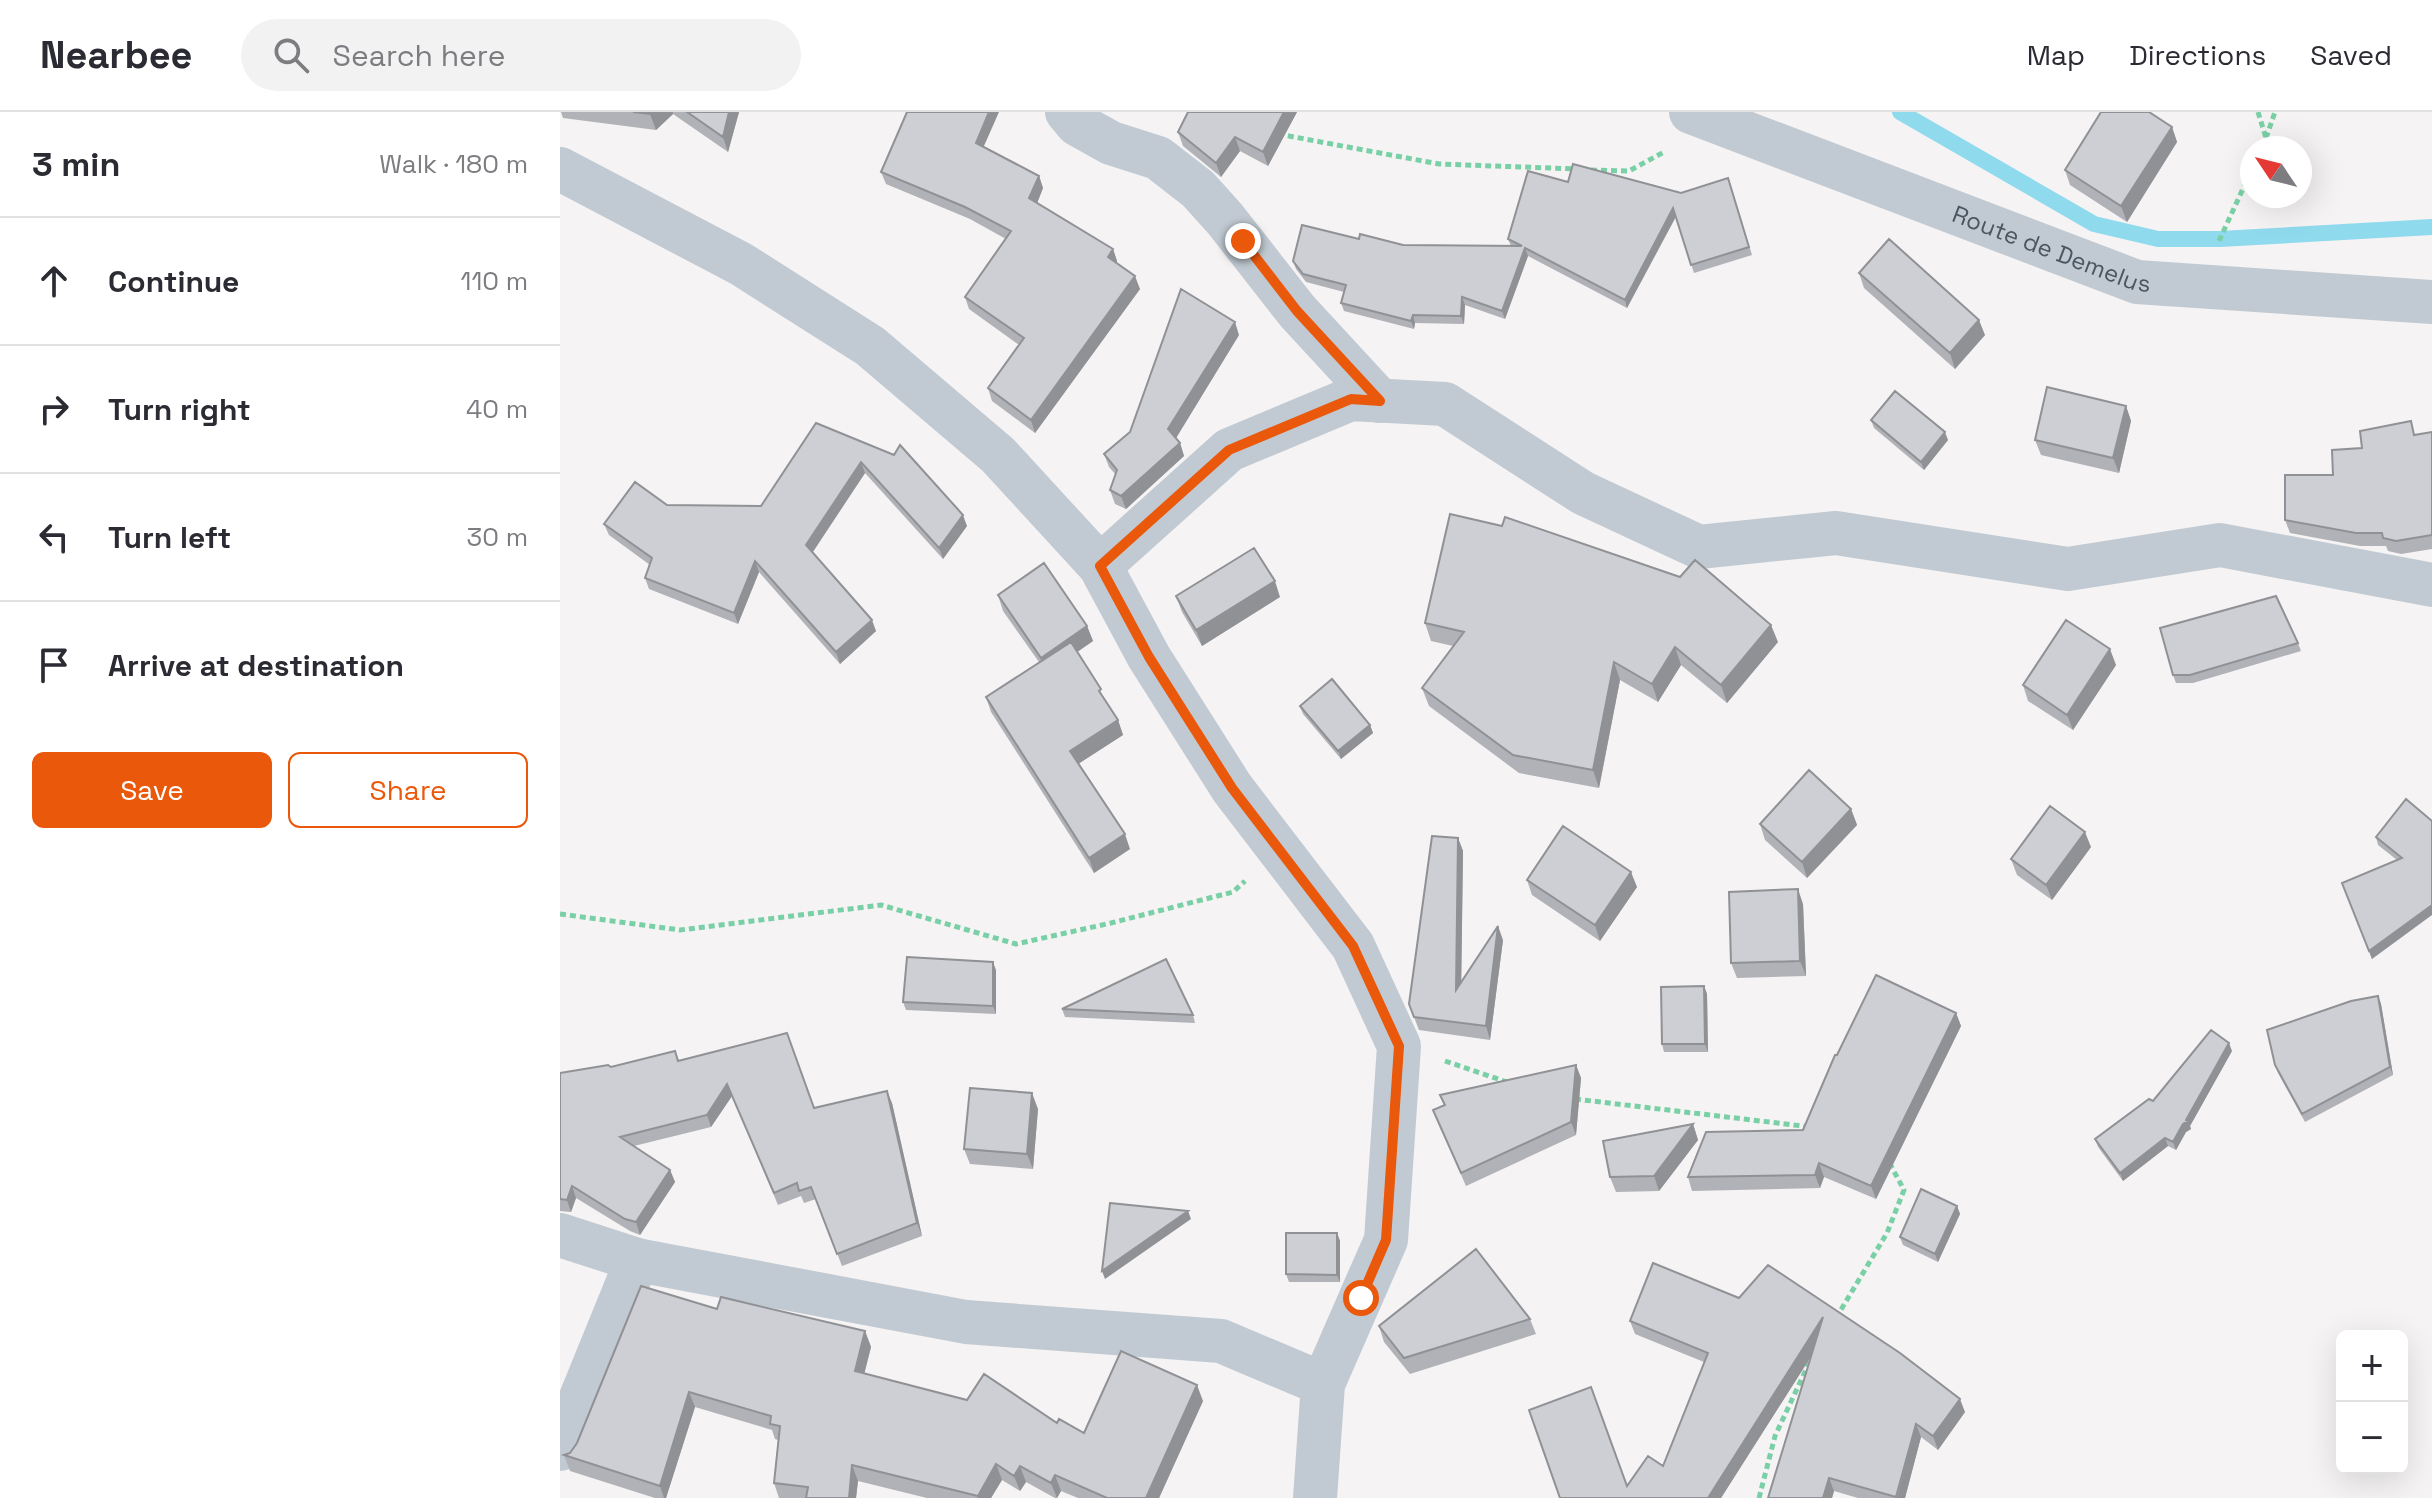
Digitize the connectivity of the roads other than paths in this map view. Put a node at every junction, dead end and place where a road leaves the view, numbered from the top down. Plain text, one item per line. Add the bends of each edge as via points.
1 (1067, 112) edge
2 (1705, 117) edge
3 (560, 169) edge
4 (2432, 302) edge
5 (1380, 401) junction
6 (1100, 566) junction
7 (2432, 585) edge
8 (560, 1235) edge
9 (637, 1260) junction
10 (1323, 1384) junction
11 (560, 1449) edge
12 (1315, 1498) edge

1 - 5 street via 1077,124 1111,143 1158,158 1198,189 1297,311
2 - 4 street, Route de Demelus via 2137,282
3 - 6 street via 741,264 870,346 998,455
5 - 6 street via 1351,399 1229,450
5 - 7 street via 1445,404 1583,493 1699,547 1836,533 2068,569 2220,545
6 - 10 street via 1149,657 1232,788 1353,946 1399,1046 1386,1240
8 - 9 street
9 - 10 street via 966,1322 1221,1341
9 - 11 street
10 - 12 street

